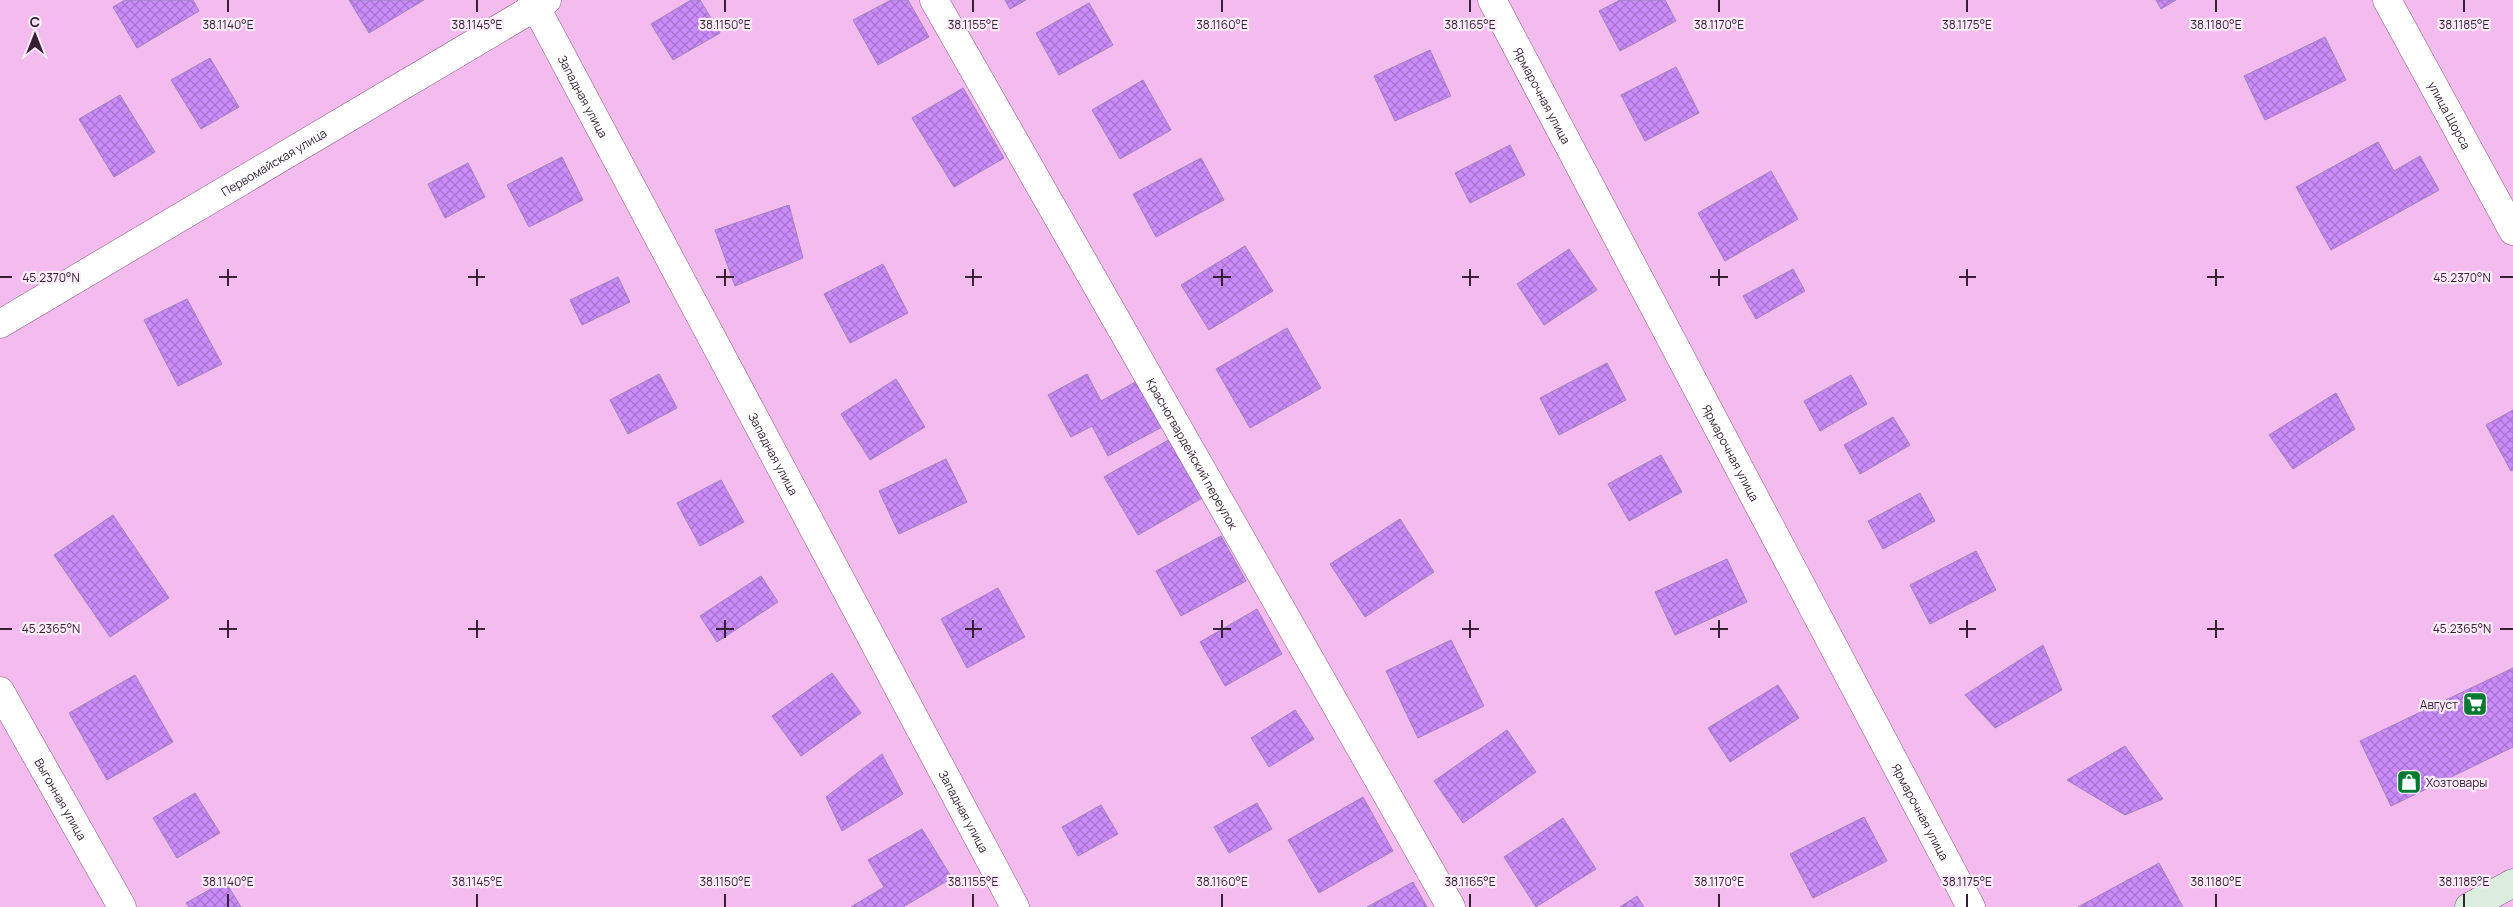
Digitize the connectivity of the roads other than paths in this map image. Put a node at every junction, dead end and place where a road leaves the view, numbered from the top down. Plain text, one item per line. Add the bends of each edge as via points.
1 (934, 0) edge
2 (1492, 0) edge
3 (2386, 0) edge
4 (538, 2) edge
5 (2513, 231) edge
6 (0, 324) edge
7 (0, 691) edge
8 (2513, 883) edge
9 (122, 907) edge
10 (1015, 907) edge
11 (1451, 907) edge
12 (1971, 907) edge
13 (2469, 907) edge

1 - 11 street, Красногвардейский переулок
2 - 12 street, Ярмарочная улица
3 - 5 street, улица Щорса
4 - 6 street, Первомайская улица
4 - 10 street, Западная улица
7 - 9 street, Выгонная улица
8 - 13 street

